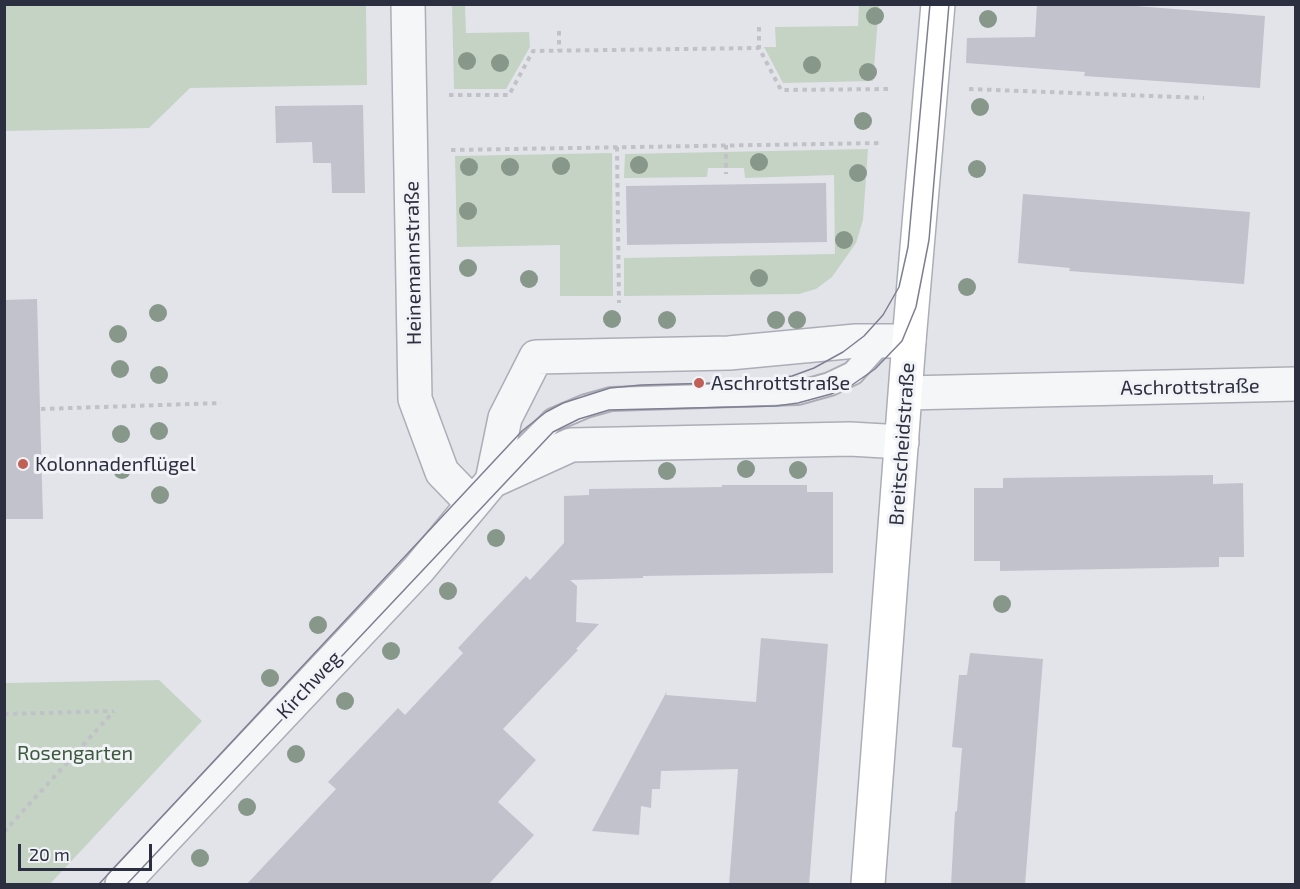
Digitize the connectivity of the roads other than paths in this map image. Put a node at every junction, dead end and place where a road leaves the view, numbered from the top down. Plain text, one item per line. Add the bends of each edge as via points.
1 (408, 4) edge
2 (938, 4) edge
3 (895, 341) junction
4 (1296, 384) edge
5 (906, 393) junction
6 (902, 442) junction
7 (483, 493) junction
8 (122, 885) edge
9 (868, 885) edge

1 - 7 street, Heinemannstraße via 415,399 442,472
2 - 3 main road, Breitscheidstraße
3 - 5 main road, Breitscheidstraße
3 - 7 lane via 853,373 798,393 611,399 586,406 553,420
3 - 7 street via 729,352 536,357 505,418
4 - 5 street, Aschrottstraße
5 - 6 main road, Breitscheidstraße
6 - 7 street via 850,439 572,445
6 - 9 main road, Breitscheidstraße
7 - 8 street, Kirchweg via 418,570

